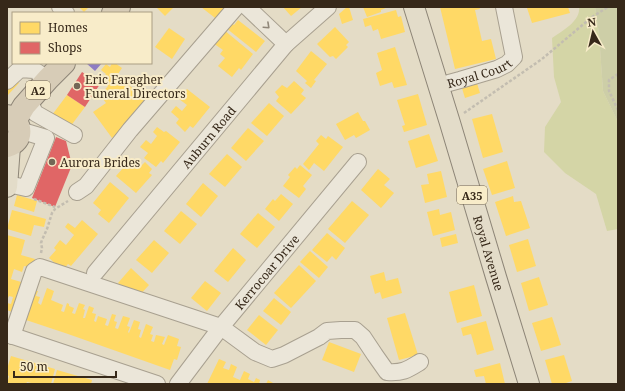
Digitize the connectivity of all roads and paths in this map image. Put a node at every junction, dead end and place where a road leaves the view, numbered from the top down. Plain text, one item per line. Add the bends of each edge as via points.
1 (236, 7) edge
2 (247, 7) edge
3 (328, 7) edge
4 (414, 7) edge
5 (504, 7) edge
6 (608, 7) edge
7 (286, 44) junction
8 (63, 64) edge
9 (618, 74) edge
10 (48, 79) junction
11 (7, 81) edge
12 (438, 86) junction
13 (29, 100) junction
14 (618, 110) edge
15 (450, 123) junction
16 (12, 132) edge
17 (74, 135) dead end
18 (358, 162) dead end
19 (7, 185) edge
20 (77, 192) joint
21 (40, 267) junction
22 (95, 273) dead end
23 (220, 327) junction
24 (10, 335) edge
25 (420, 362) dead end
26 (157, 384) edge
27 (178, 384) edge
28 (529, 384) edge

1 - 20 street via 130,130 86,186
2 -> 7 street
3 - 7 street, Auburn Road
4 - 12 main road, Royal Avenue / A35
5 - 12 street, Royal Court via 514,57 496,69
6 - 15 path via 592,17 542,59
7 - 22 street, Auburn Road
8 - 10 highway, A2
9 - 14 path via 608,80 609,92
10 - 11 street via 34,70 20,69
10 - 13 highway, A2
12 - 15 main road, Royal Avenue / A35
13 - 16 highway, A2
13 - 17 street via 35,113
15 - 28 main road, Royal Avenue / A35
16 - 19 main road
16 - 19 street via 46,138 26,188
18 - 23 street, Kerrocoar Drive
20 - 21 path via 52,213 41,243
21 - 23 street
21 - 24 street via 34,271
23 - 25 street via 256,352 272,359 327,331 355,330 363,336 387,372 405,371
23 - 27 street, Kerrocoar Drive
24 - 26 street

